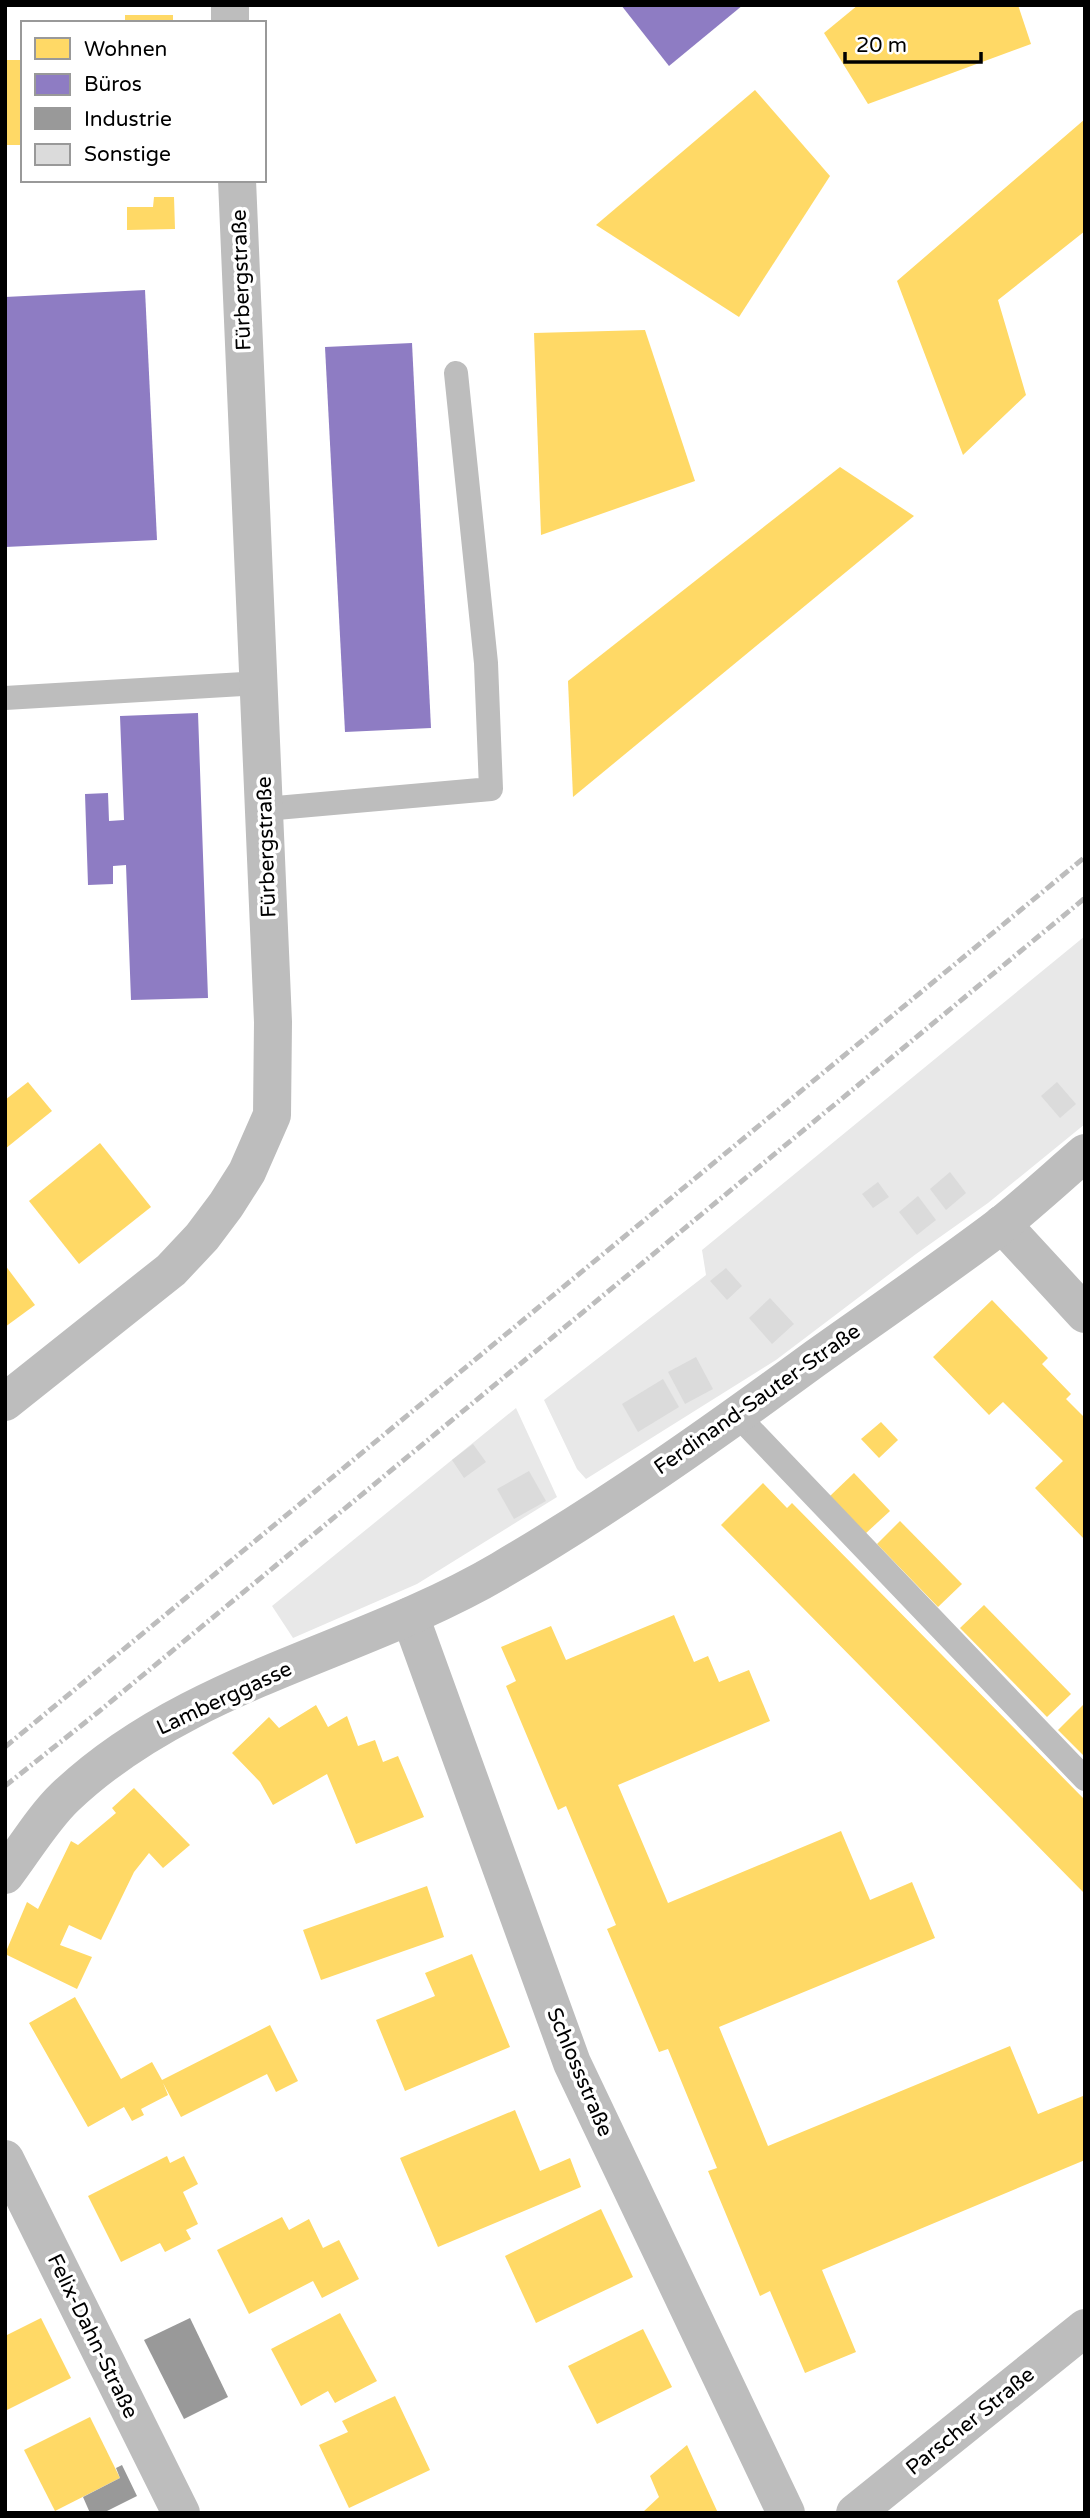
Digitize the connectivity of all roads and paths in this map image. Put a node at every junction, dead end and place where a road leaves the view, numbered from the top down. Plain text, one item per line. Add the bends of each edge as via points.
1 (237, 182) edge
2 (456, 373) dead end
3 (258, 683) junction
4 (5, 698) edge
5 (265, 809) junction
6 (1085, 1153) edge
7 (1002, 1224) junction
8 (1085, 1314) edge
9 (5, 1402) edge
10 (737, 1415) junction
11 (410, 1616) junction
12 (1085, 1779) edge
13 (5, 1875) edge
14 (5, 2159) edge
15 (1085, 2328) edge
16 (181, 2513) edge
17 (786, 2513) edge
18 (855, 2513) edge

1 - 3 street, Fürbergstraße
2 - 5 lane via 485,663 491,789
3 - 4 lane
3 - 5 street, Fürbergstraße
5 - 9 street, Fürbergstraße via 272,1115 247,1172 202,1237 171,1270
6 - 7 street, Ferdinand-Sauter-Straße
7 - 8 street
7 - 10 street, Ferdinand-Sauter-Straße
10 - 11 street, Ferdinand-Sauter-Straße via 499,1571
10 - 12 lane
11 - 13 street, Lamberggasse via 208,1700 116,1754 63,1799
11 - 17 street, Schlossstraße via 572,2063
14 - 16 street, Felix-Dahn-Straße
15 - 18 street, Parscher Straße

